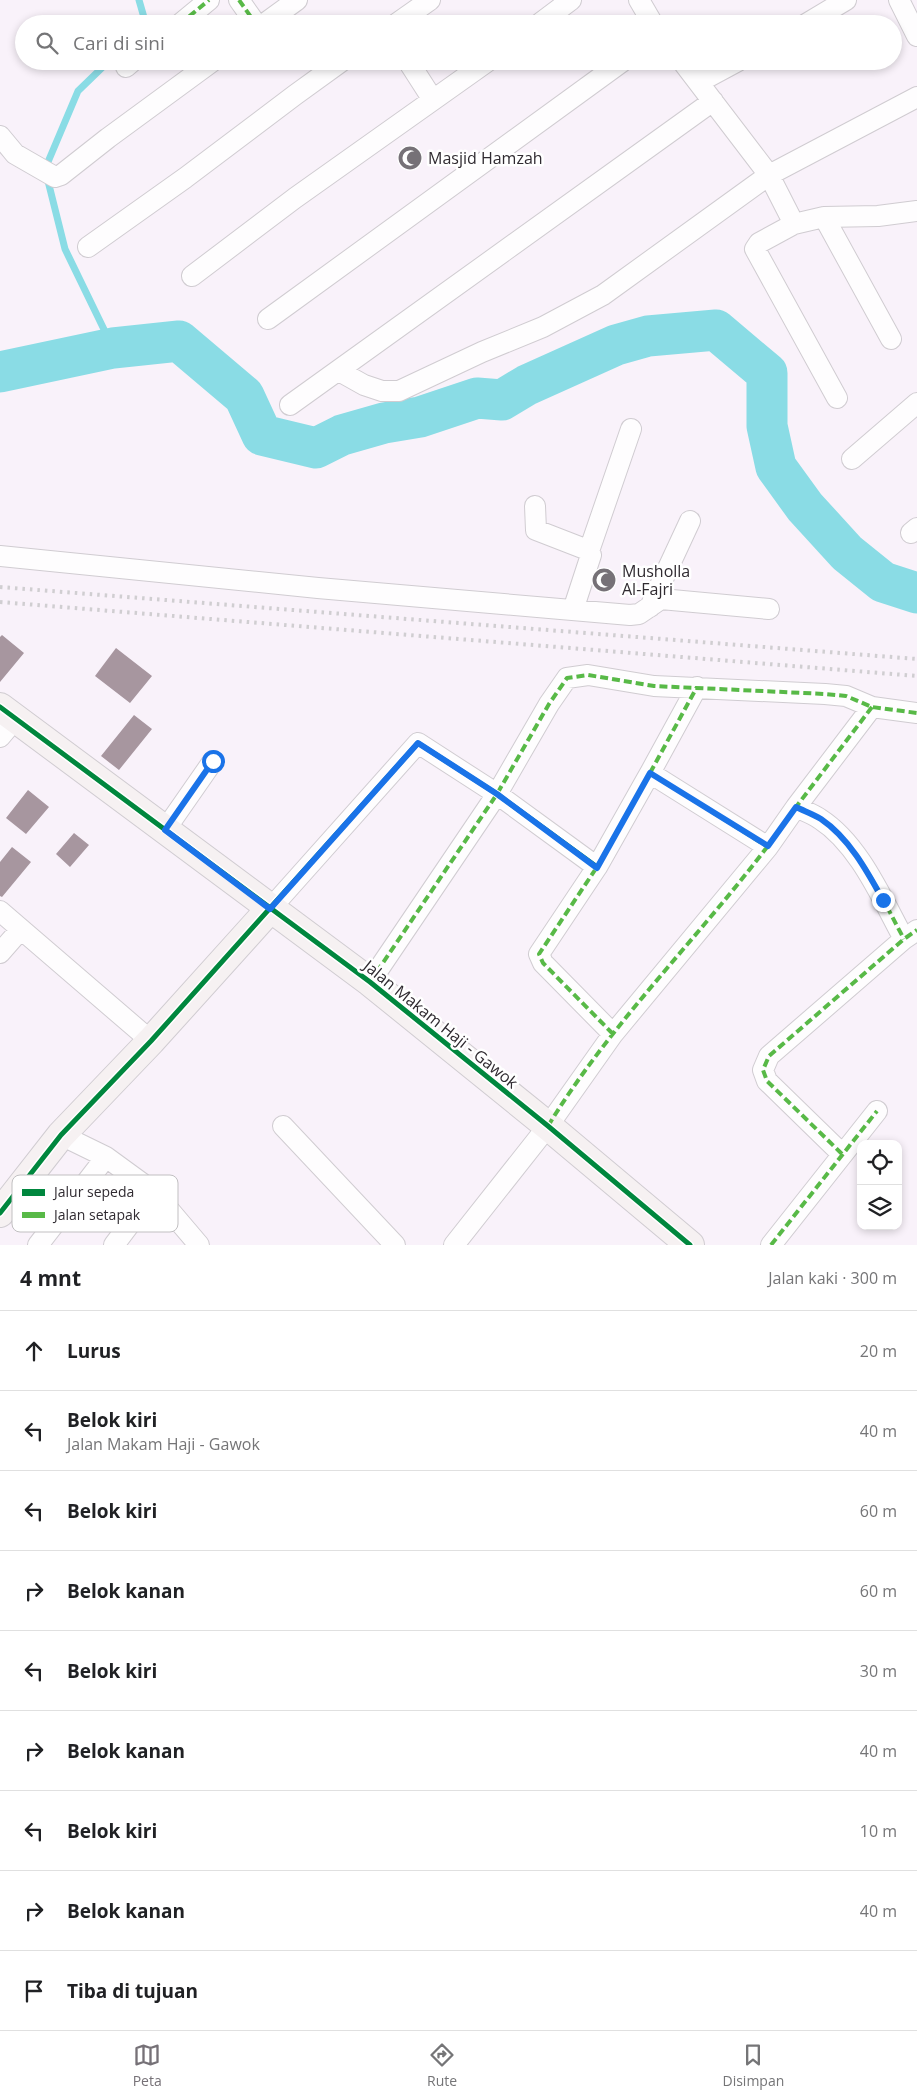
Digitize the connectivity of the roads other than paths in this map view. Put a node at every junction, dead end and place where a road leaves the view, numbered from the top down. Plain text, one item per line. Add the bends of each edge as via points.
1 (209, 0) edge
2 (239, 0) edge
3 (297, 0) edge
4 (430, 0) edge
5 (571, 0) edge
6 (846, 0) edge
7 (899, 0) edge
8 (641, 1) edge
9 (191, 15) edge
10 (250, 15) edge
11 (276, 15) edge
12 (409, 15) edge
13 (551, 15) edge
14 (649, 15) edge
15 (821, 15) edge
16 (917, 36) edge
17 (201, 70) edge
18 (330, 70) edge
19 (414, 70) edge
20 (475, 70) edge
21 (611, 70) edge
22 (689, 70) edge
23 (721, 70) edge
24 (699, 82) junction
25 (917, 97) edge
26 (433, 100) junction
27 (713, 102) junction
28 (0, 136) edge
29 (769, 175) junction
30 (917, 211) edge
31 (824, 217) junction
32 (794, 224) junction
33 (88, 247) dead end
34 (192, 276) dead end
35 (268, 320) dead end
36 (891, 339) dead end
37 (340, 371) junction
38 (837, 398) dead end
39 (917, 403) edge
40 (290, 405) dead end
41 (631, 429) dead end
42 (852, 459) dead end
43 (535, 506) dead end
44 (690, 521) dead end
45 (589, 551) junction
46 (0, 556) edge
47 (650, 607) junction
48 (769, 609) dead end
49 (573, 610) junction
50 (697, 687) junction
51 (872, 707) junction
52 (917, 713) edge
53 (5, 720) edge
54 (213, 761) dead end
55 (650, 773) junction
56 (497, 794) junction
57 (796, 807) junction
58 (165, 830) junction
59 (768, 846) junction
60 (597, 868) junction
61 (270, 909) junction
62 (0, 911) edge
63 (21, 929) junction
64 (911, 934) edge
65 (0, 953) edge
66 (370, 982) junction
67 (613, 1034) junction
68 (151, 1042) junction
69 (877, 1111) dead end
70 (283, 1126) dead end
71 (548, 1126) junction
72 (61, 1135) junction
73 (842, 1154) junction
74 (106, 1157) junction
75 (27, 1175) edge
76 (92, 1175) edge
77 (131, 1175) edge
78 (12, 1193) edge
79 (2, 1205) edge
80 (178, 1220) edge
81 (48, 1232) edge
82 (124, 1232) edge
83 (38, 1245) edge
84 (114, 1245) edge
85 (199, 1245) edge
86 (394, 1245) edge
87 (454, 1245) edge
88 (690, 1245) edge
89 (771, 1245) edge

1 - 9 street
2 - 10 street
3 - 11 street
4 - 12 street
5 - 13 street
6 - 15 street
7 - 16 street
8 - 14 street
17 - 28 street via 66,173 55,177 15,154
18 - 33 street
19 - 26 street
20 - 26 street
21 - 35 street
22 - 24 street
23 - 24 street
24 - 27 street
25 - 29 street
26 - 34 street
27 - 29 street
27 - 37 street
29 - 32 street
29 - 37 street via 603,295 543,327 399,391 364,385
30 - 31 street
31 - 32 street
31 - 36 street
32 - 38 street via 759,243 755,249
37 - 40 street
39 - 42 street
41 - 45 street
43 - 45 street via 538,531
44 - 47 street
45 - 49 street via 591,555
46 - 49 street
47 - 48 street via 661,599
47 - 49 street via 630,616
50 - 51 street via 846,696
50 - 55 street
50 - 56 street via 654,686 588,675 567,678
51 - 52 street
51 - 57 street
53 - 58 street, Jalan Makam Haji - Gawok
54 - 58 street
55 - 59 street
55 - 60 street
56 - 60 street
56 - 61 street via 418,743
56 - 66 street
57 - 59 street
57 - 64 street via 820,818 848,846
58 - 61 street, Jalan Makam Haji - Gawok
59 - 67 street
60 - 67 street via 540,956
61 - 66 street, Jalan Makam Haji - Gawok
61 - 68 street
62 - 63 street
63 - 65 street
63 - 68 street
64 - 73 street via 769,1056 763,1070 767,1081
66 - 71 street, Jalan Makam Haji - Gawok
67 - 71 street
68 - 72 street
69 - 73 street
70 - 86 street
71 - 87 street
71 - 88 street, Jalan Makam Haji - Gawok
72 - 74 street
72 - 75 street
73 - 89 street
74 - 76 street
74 - 77 street
78 - 79 street
80 - 85 street
81 - 83 street
82 - 84 street

